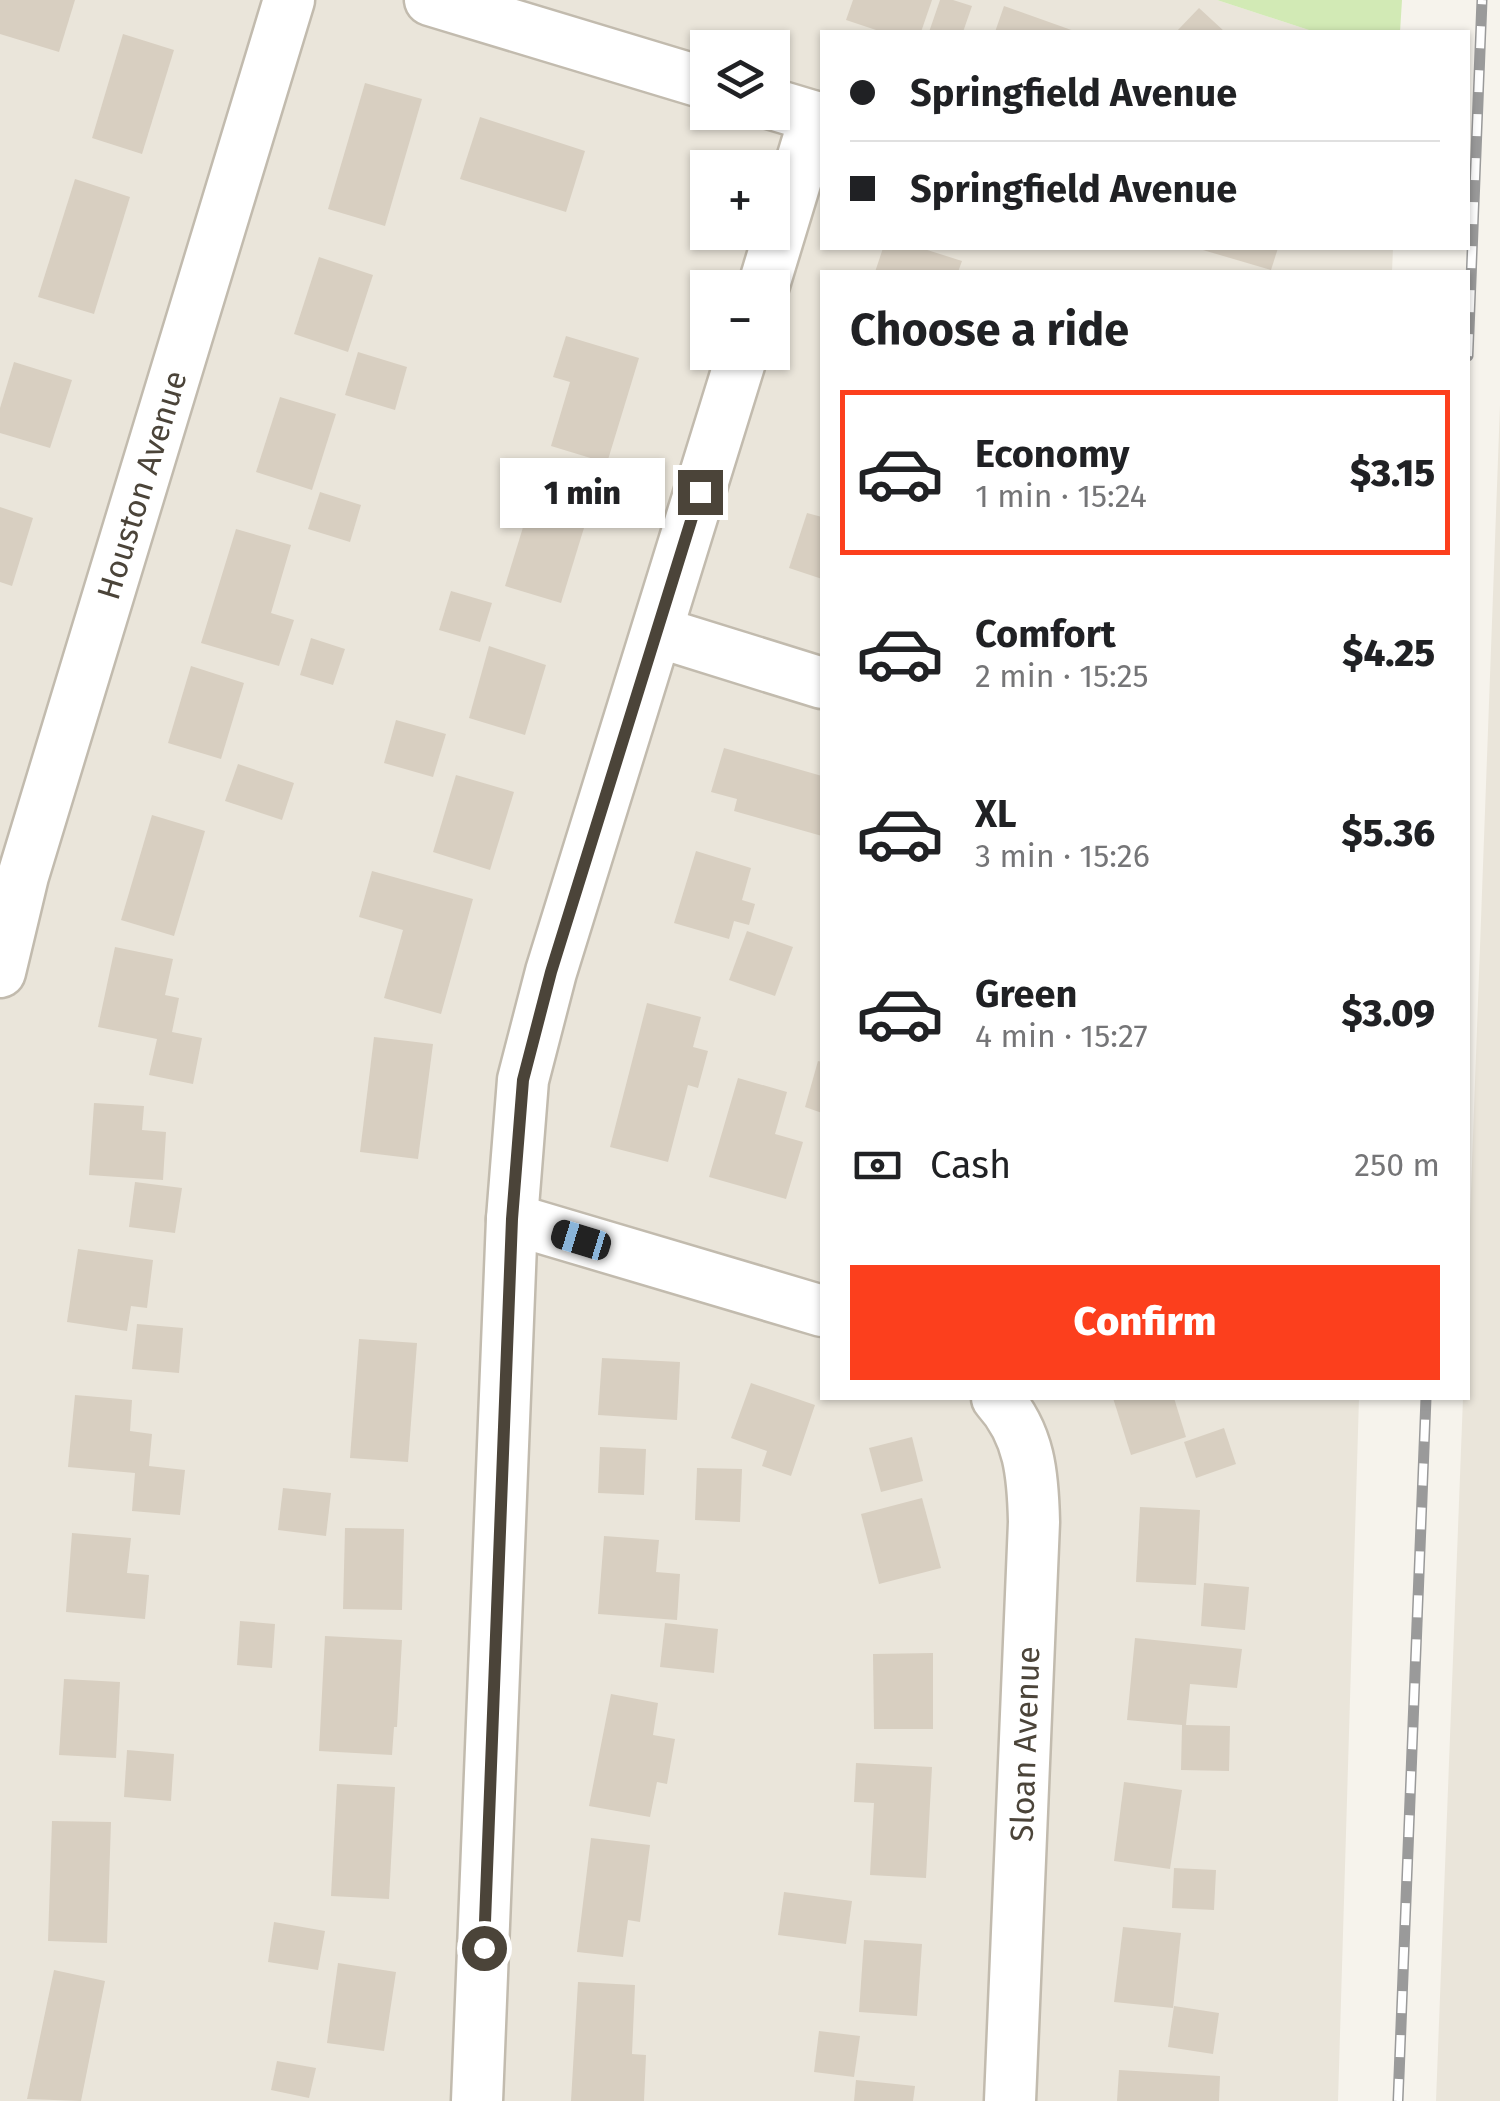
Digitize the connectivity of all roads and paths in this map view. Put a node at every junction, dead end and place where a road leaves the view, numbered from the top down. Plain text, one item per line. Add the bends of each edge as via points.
1 (290, 0) edge
2 (430, 0) edge
3 (690, 79) edge
4 (804, 113) edge
5 (767, 270) edge
6 (738, 370) edge
7 (658, 632) junction
8 (820, 682) edge
9 (0, 972) edge
10 (512, 1219) junction
11 (820, 1310) edge
12 (999, 1400) edge
13 (478, 2101) edge
14 (1010, 2101) edge

1 - 9 street, Houston Avenue via 23,876
2 - 3 street
4 - 5 street
6 - 7 street
7 - 8 street
7 - 10 street via 523,1080
10 - 11 street
10 - 13 street
12 - 14 street, Sloan Avenue via 1012,1414 1033,1467 1034,1522

